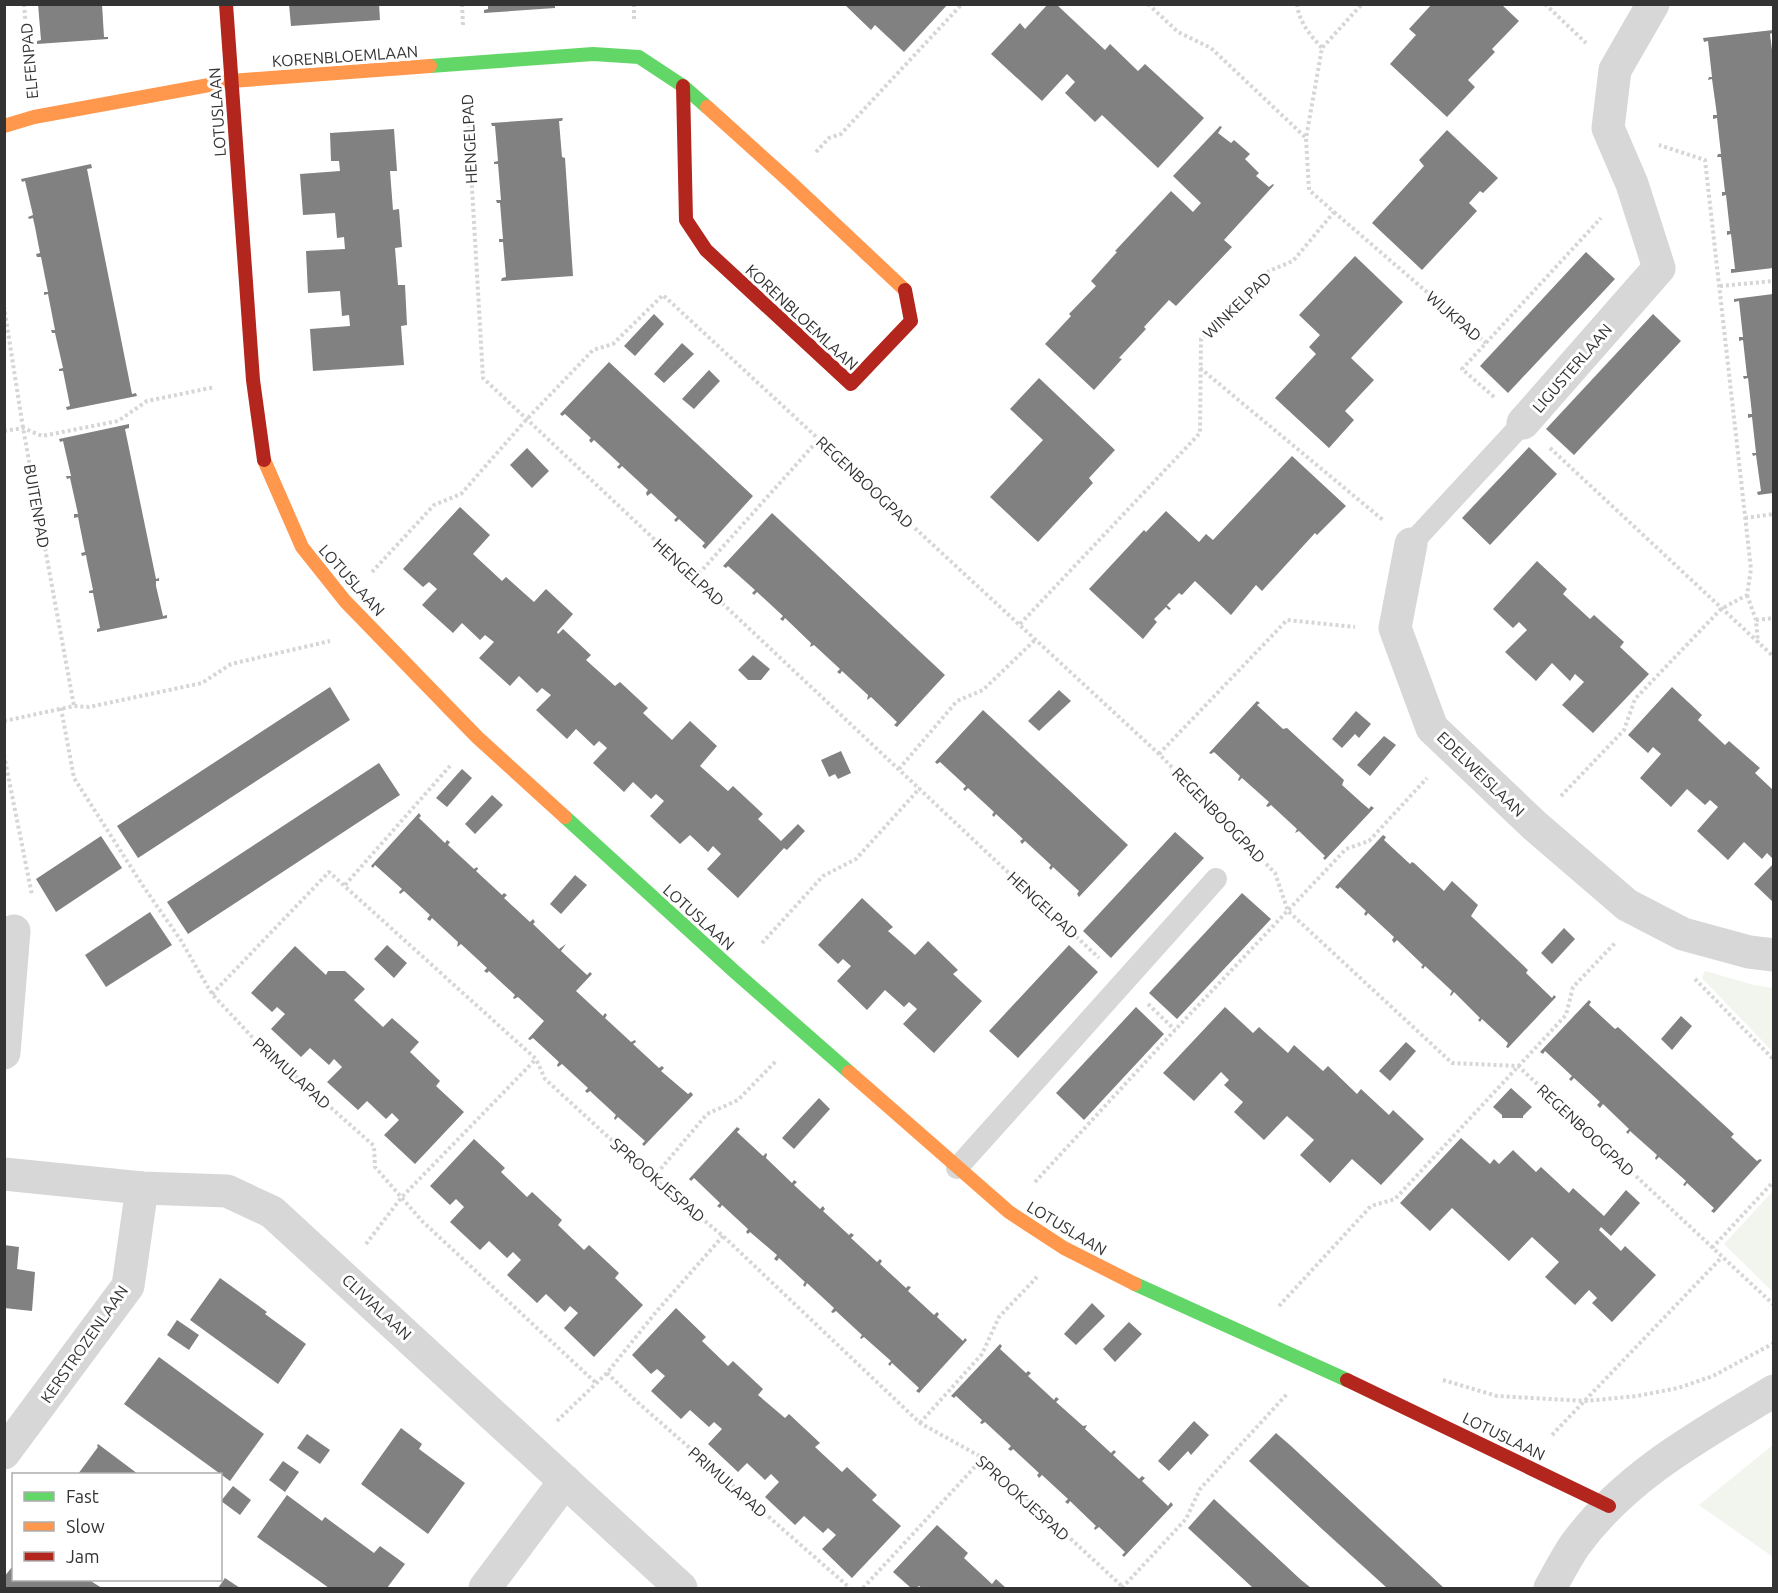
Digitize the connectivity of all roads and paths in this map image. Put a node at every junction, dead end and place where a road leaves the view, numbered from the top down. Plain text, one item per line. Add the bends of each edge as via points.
1 (24, 4) edge
2 (226, 4) edge
3 (962, 4) edge
4 (1148, 4) edge
5 (1297, 4) edge
6 (1362, 4) edge
7 (1545, 4) edge
8 (1653, 4) edge
9 (1322, 48) junction
10 (465, 63) junction
11 (1615, 70) junction
12 (231, 81) junction
13 (683, 86) junction
14 (34, 117) junction
15 (4, 126) edge
16 (1608, 128) junction
17 (1306, 138) junction
18 (789, 181) junction
19 (1632, 184) junction
20 (1334, 212) junction
21 (1773, 281) edge
22 (1720, 286) junction
23 (4, 306) edge
24 (1486, 343) junction
25 (1200, 368) junction
26 (253, 380) junction
27 (526, 420) junction
28 (1523, 423) junction
29 (23, 428) junction
30 (4, 431) edge
31 (819, 439) junction
32 (1773, 514) edge
33 (1745, 518) junction
34 (1411, 544) junction
35 (695, 578) junction
36 (1747, 595) junction
37 (345, 601) junction
38 (1721, 609) junction
39 (1773, 618) edge
40 (1756, 620) junction
41 (1019, 624) junction
42 (1395, 628) junction
43 (376, 631) junction
44 (1036, 639) junction
45 (1758, 643) junction
46 (1773, 657) edge
47 (74, 706) junction
48 (61, 708) junction
49 (4, 721) edge
50 (477, 737) junction
51 (1454, 749) junction
52 (1160, 754) junction
53 (4, 755) edge
54 (899, 769) junction
55 (920, 788) junction
56 (1534, 825) junction
57 (1216, 879) dead end
58 (345, 885) junction
59 (1288, 911) junction
60 (1644, 913) junction
61 (14, 931) joint
62 (1701, 939) junction
63 (1773, 955) edge
64 (735, 972) junction
65 (1125, 982) junction
66 (212, 994) junction
67 (804, 1033) junction
68 (4, 1053) edge
69 (536, 1059) junction
70 (1773, 1060) edge
71 (1518, 1066) junction
72 (957, 1168) junction
73 (4, 1174) edge
74 (653, 1178) junction
75 (1773, 1181) edge
76 (142, 1188) junction
77 (402, 1198) junction
78 (1009, 1212) junction
79 (723, 1236) junction
80 (1064, 1248) junction
81 (1712, 1248) junction
82 (1722, 1257) junction
83 (342, 1276) junction
84 (1773, 1305) edge
85 (1251, 1337) junction
86 (1773, 1343) edge
87 (1314, 1364) junction
88 (607, 1373) junction
89 (1432, 1376) dead end
90 (596, 1383) junction
91 (1773, 1391) edge
92 (1586, 1401) junction
93 (920, 1423) junction
94 (530, 1448) junction
95 (4, 1453) edge
96 (983, 1458) junction
97 (1524, 1463) junction
98 (565, 1481) junction
99 (1609, 1506) junction
100 (485, 1588) edge
101 (681, 1588) edge
102 (850, 1588) edge
103 (863, 1588) edge
104 (1122, 1588) edge
105 (1550, 1588) edge

1 - 14 path, ELFENPAD
2 - 12 street, LOTUSLAAN
3 - 18 path via 841,134 829,138
4 - 17 path via 1178,32 1211,48
5 - 9 path via 1298,14
6 - 9 path
7 - 11 path
8 - 11 street
9 - 17 path
10 - 12 street, KORENBLOEMLAAN
10 - 13 street, KORENBLOEMLAAN via 593,54 639,57
10 - 27 path, HENGELPAD via 483,378
11 - 16 street
12 - 14 street, KORENBLOEMLAAN
12 - 26 street, LOTUSLAAN
13 - 18 street, KORENBLOEMLAAN
13 - 18 street, KORENBLOEMLAAN via 686,220 706,250 851,384 911,321 907,292
14 - 15 street, KORENBLOEMLAAN
16 - 19 street, LIGUSTERLAAN
16 - 22 path via 1705,160
17 - 20 path via 1309,190
19 - 24 path
19 - 28 street, LIGUSTERLAAN via 1659,268
20 - 24 path, WIJKPAD
20 - 25 path, WINKELPAD via 1293,261 1269,271 1201,339
21 - 22 path
22 - 33 path
23 - 29 path, BUITENPAD
24 - 28 path, WIJKPAD via 1462,369
25 - 34 path
25 - 41 path, WINKELPAD via 1200,433
26 - 29 path via 147,401 118,420 42,436
26 - 37 street, LOTUSLAAN via 262,456 302,547
27 - 31 path, REGENBOOGPAD via 593,350 613,344 663,295
27 - 35 path, HENGELPAD
27 - 37 path via 461,494 434,506
28 - 34 lane
28 - 38 path, LIGUSTERLAAN
29 - 30 path
29 - 47 path, BUITENPAD
31 - 35 path
31 - 41 path, REGENBOOGPAD
32 - 33 path
33 - 36 path via 1751,569
34 - 42 street
35 - 54 path, HENGELPAD
36 - 38 path
36 - 40 path
37 - 43 street, LOTUSLAAN
38 - 45 path, LIGUSTERLAAN
38 - 56 path via 1635,699 1624,730
39 - 40 path
40 - 45 path
41 - 44 path, REGENBOOGPAD
42 - 51 street, EDELWEISLAAN via 1432,728
42 - 52 path via 1287,620
43 - 47 path via 231,664 202,683 89,707
43 - 50 street, LOTUSLAAN
44 - 52 path, REGENBOOGPAD
44 - 54 path via 983,690 957,701
45 - 46 path, LIGUSTERLAAN
47 - 48 path
48 - 49 path
48 - 66 path, PRIMULAPAD via 74,778
50 - 58 path
50 - 64 street, LOTUSLAAN
51 - 56 street, EDELWEISLAAN
51 - 59 path via 1369,841 1346,849
52 - 59 path, REGENBOOGPAD via 1275,873
53 - 61 path via 39,930
54 - 55 path, HENGELPAD
55 - 64 path via 856,859 823,876
55 - 65 path, HENGELPAD
56 - 60 street, EDELWEISLAAN via 1627,905
57 - 65 lane
58 - 66 path, SPROOKJESPAD via 329,872
58 - 69 path, SPROOKJESPAD
59 - 71 path, REGENBOOGPAD via 1452,1063
59 - 78 path
60 - 62 street, EDELWEISLAAN
60 - 71 path via 1574,987 1566,1015
61 - 68 street
62 - 63 street, EDELWEISLAAN
62 - 70 path via 1694,977
64 - 67 street, LOTUSLAAN
65 - 72 lane
66 - 77 path, PRIMULAPAD via 253,1038 374,1146 375,1167
67 - 72 street, LOTUSLAAN
67 - 74 path via 738,1100 707,1114
69 - 74 path, SPROOKJESPAD via 545,1079
69 - 77 path
71 - 81 path, REGENBOOGPAD
71 - 85 path via 1395,1198 1371,1206
72 - 78 street, LOTUSLAAN
73 - 76 street, CLIVIALAAN
74 - 79 path, SPROOKJESPAD
75 - 81 path
76 - 83 street, CLIVIALAAN via 227,1191 272,1212
76 - 95 street, KERSTROZENLAAN via 128,1286
77 - 83 path
77 - 90 path, PRIMULAPAD
78 - 80 street, LOTUSLAAN
79 - 88 path
79 - 93 path, SPROOKJESPAD
80 - 85 street, LOTUSLAAN
80 - 93 path via 999,1317 982,1353
81 - 82 path, REGENBOOGPAD
82 - 84 path, REGENBOOGPAD
82 - 92 path
83 - 94 street, CLIVIALAAN
85 - 87 street, LOTUSLAAN
86 - 92 path via 1713,1376 1678,1388
87 - 97 street, LOTUSLAAN
87 - 104 path via 1200,1489 1186,1520
88 - 90 path
88 - 102 path, PRIMULAPAD
89 - 92 path via 1497,1396
90 - 94 path
91 - 99 street via 1669,1454
92 - 97 path
93 - 96 path, SPROOKJESPAD
94 - 98 street, CLIVIALAAN
96 - 103 path
96 - 104 path, SPROOKJESPAD
97 - 99 street, LOTUSLAAN
98 - 100 street
98 - 101 street, CLIVIALAAN
99 - 105 street via 1575,1545

